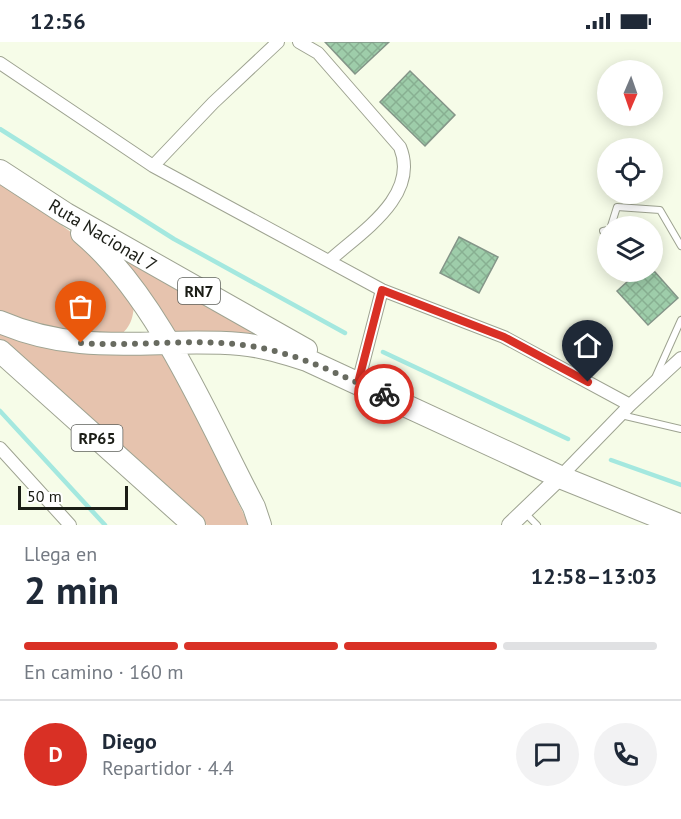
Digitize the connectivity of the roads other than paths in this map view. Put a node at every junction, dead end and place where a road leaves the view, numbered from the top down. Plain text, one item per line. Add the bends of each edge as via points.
1 (278, 42) edge
2 (299, 42) edge
3 (0, 63) edge
4 (153, 166) junction
5 (2, 173) edge
6 (614, 216) edge
7 (681, 246) edge
8 (329, 261) junction
9 (382, 290) junction
10 (139, 299) junction
11 (681, 320) edge
12 (0, 322) edge
13 (167, 343) junction
14 (208, 343) junction
15 (115, 346) junction
16 (0, 351) edge
17 (681, 358) edge
18 (359, 379) junction
19 (189, 383) junction
20 (653, 384) junction
21 (396, 401) junction
22 (630, 405) junction
23 (620, 415) junction
24 (681, 429) edge
25 (0, 448) edge
26 (560, 477) junction
27 (523, 511) junction
28 (70, 525) edge
29 (194, 525) edge
30 (260, 525) edge
31 (510, 525) edge
32 (537, 525) edge
33 (679, 525) edge

1 - 4 street
2 - 8 street via 318,54 400,147 406,161 401,189 392,203
3 - 4 street
4 - 8 street
5 - 10 highway via 100,248
5 - 18 highway, Ruta Nacional 7 / RN7 via 87,226
6 - 7 lane via 617,207 660,210
8 - 9 street
9 - 18 street
9 - 22 street via 504,337
10 - 13 highway
10 - 15 highway via 135,330
11 - 20 lane
12 - 15 highway, Ruta Nacional 7 / RN7 via 28,334 65,342
13 - 14 highway, Ruta Nacional 7 / RN7
13 - 15 highway, Ruta Nacional 7 / RN7
13 - 19 highway
14 - 19 highway via 192,363
14 - 21 highway, Ruta Nacional 7 / RN7 via 282,352
16 - 29 highway, RP65
17 - 20 street
18 - 21 highway, Ruta Nacional 7 / RN7
19 - 30 highway
20 - 22 street
21 - 26 highway, Ruta Nacional 7 / RN7
22 - 23 street
23 - 24 lane
23 - 26 street
25 - 28 street
26 - 27 street
26 - 33 highway, RN7
27 - 31 street
27 - 32 lane

